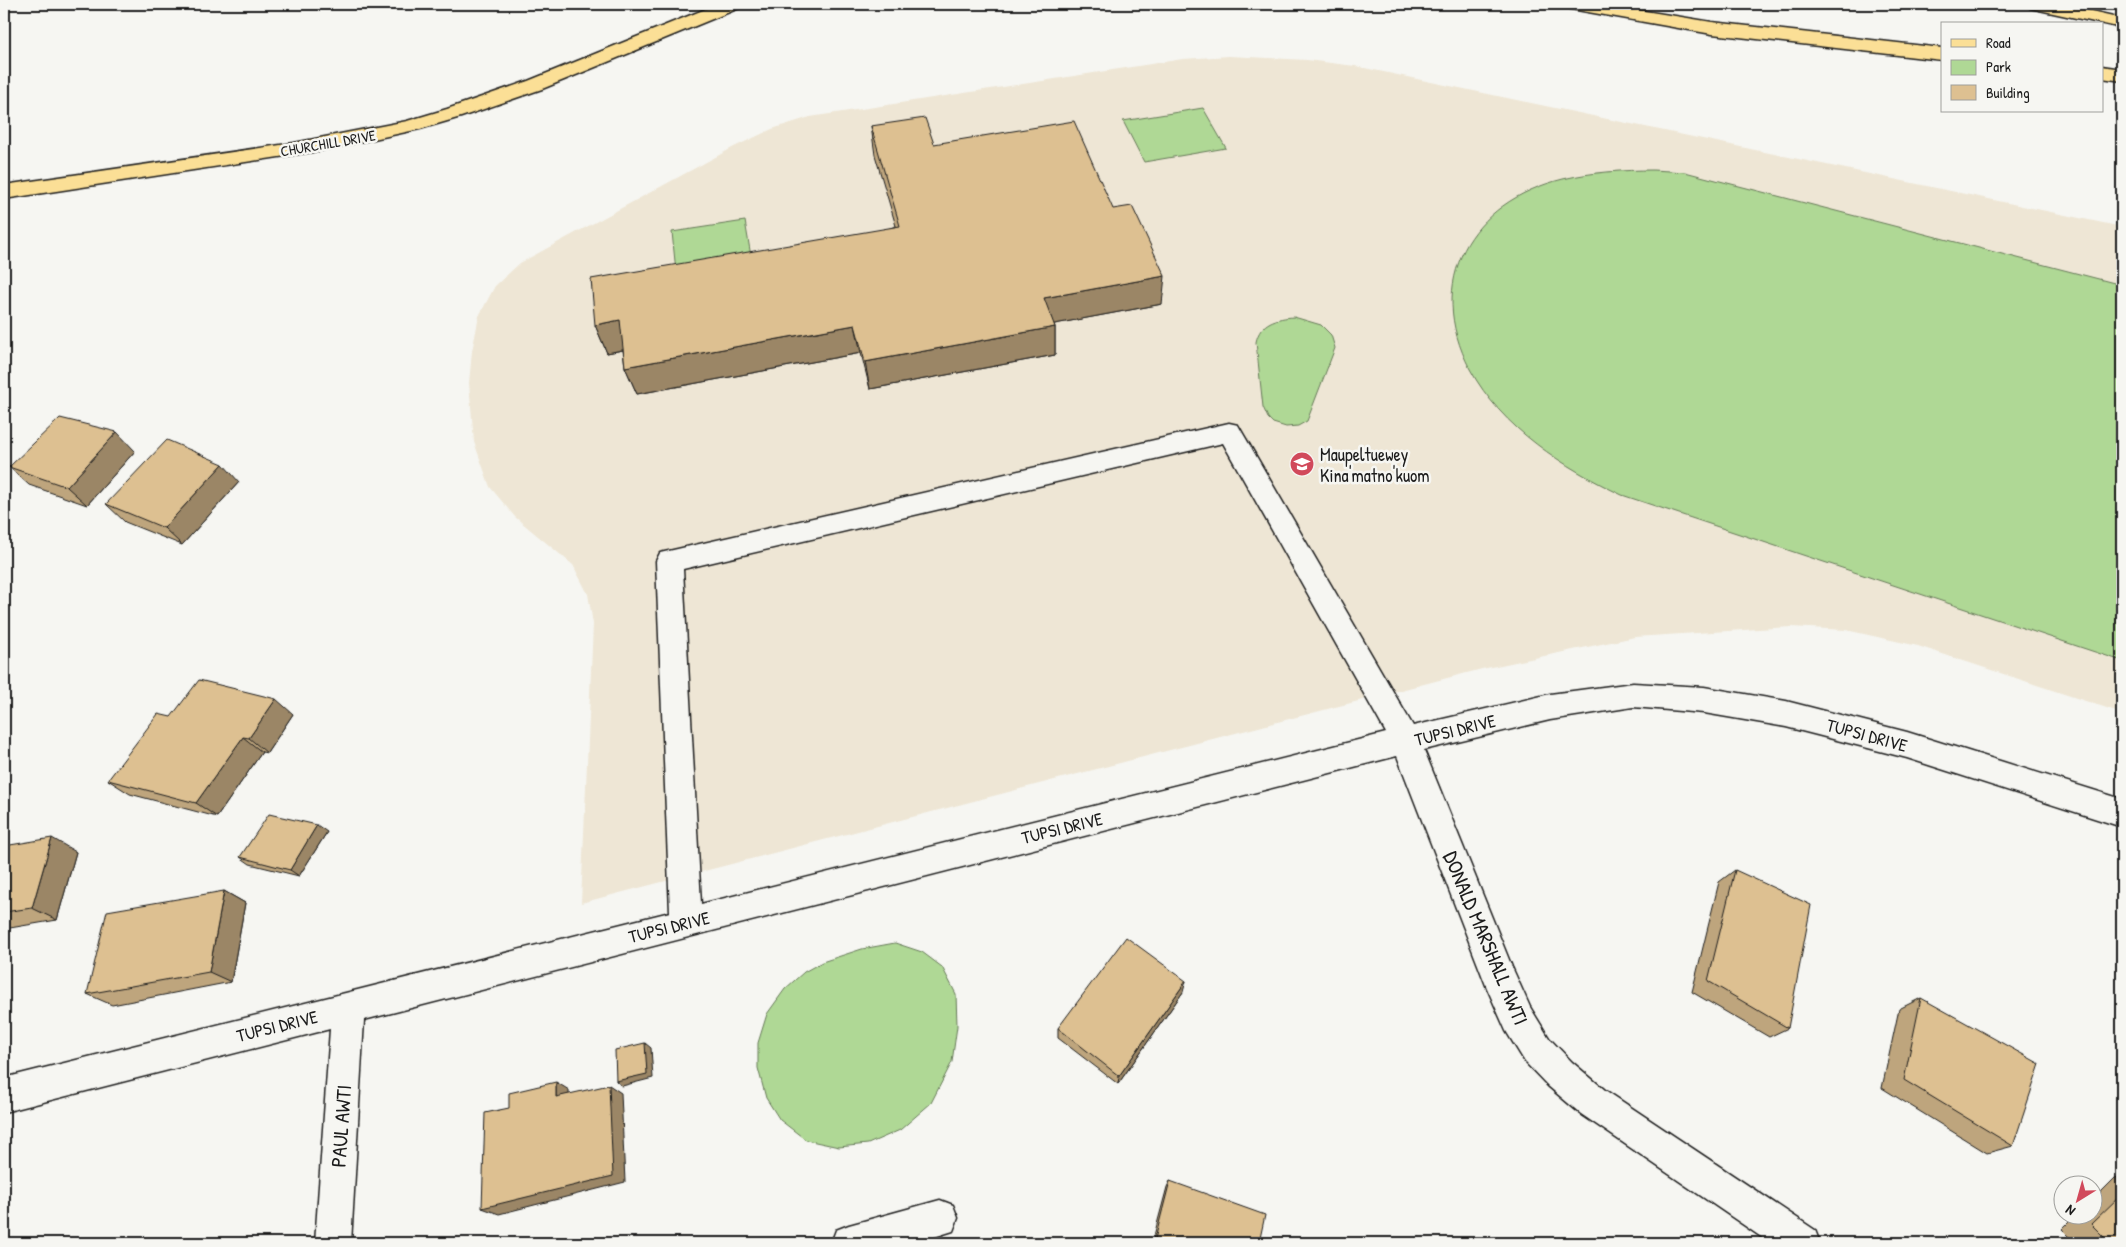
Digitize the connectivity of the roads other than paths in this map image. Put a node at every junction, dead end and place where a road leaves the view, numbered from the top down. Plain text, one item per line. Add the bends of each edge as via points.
1 (704, 4) edge
2 (733, 4) edge
3 (1571, 4) edge
4 (2036, 4) edge
5 (2122, 22) edge
6 (638, 43) junction
7 (1941, 54) edge
8 (2104, 72) edge
9 (2122, 75) edge
10 (4, 192) edge
11 (1406, 742) junction
12 (2122, 813) edge
13 (686, 923) junction
14 (348, 1008) junction
15 (4, 1095) edge
16 (940, 1218) dead end
17 (333, 1243) edge
18 (849, 1243) edge
19 (1802, 1243) edge

1 - 6 main road, CHURCHILL DRIVE
2 - 6 main road, CHURCHILL DRIVE
3 - 7 main road via 1712,28
4 - 5 main road
6 - 10 main road, CHURCHILL DRIVE via 492,102 375,134 273,153
8 - 9 main road
11 - 12 street, TUPSI DRIVE via 1550,707 1633,695 1704,700 1786,714 1908,745
11 - 13 street, TUPSI DRIVE
11 - 13 street, DONALD MARSHALL AWTI via 1229,432 669,561
11 - 19 street, DONALD MARSHALL AWTI via 1499,976 1518,1019 1538,1050 1593,1102
13 - 14 street, TUPSI DRIVE
14 - 15 street, TUPSI DRIVE
14 - 17 street, PAUL AWTI
16 - 18 street

